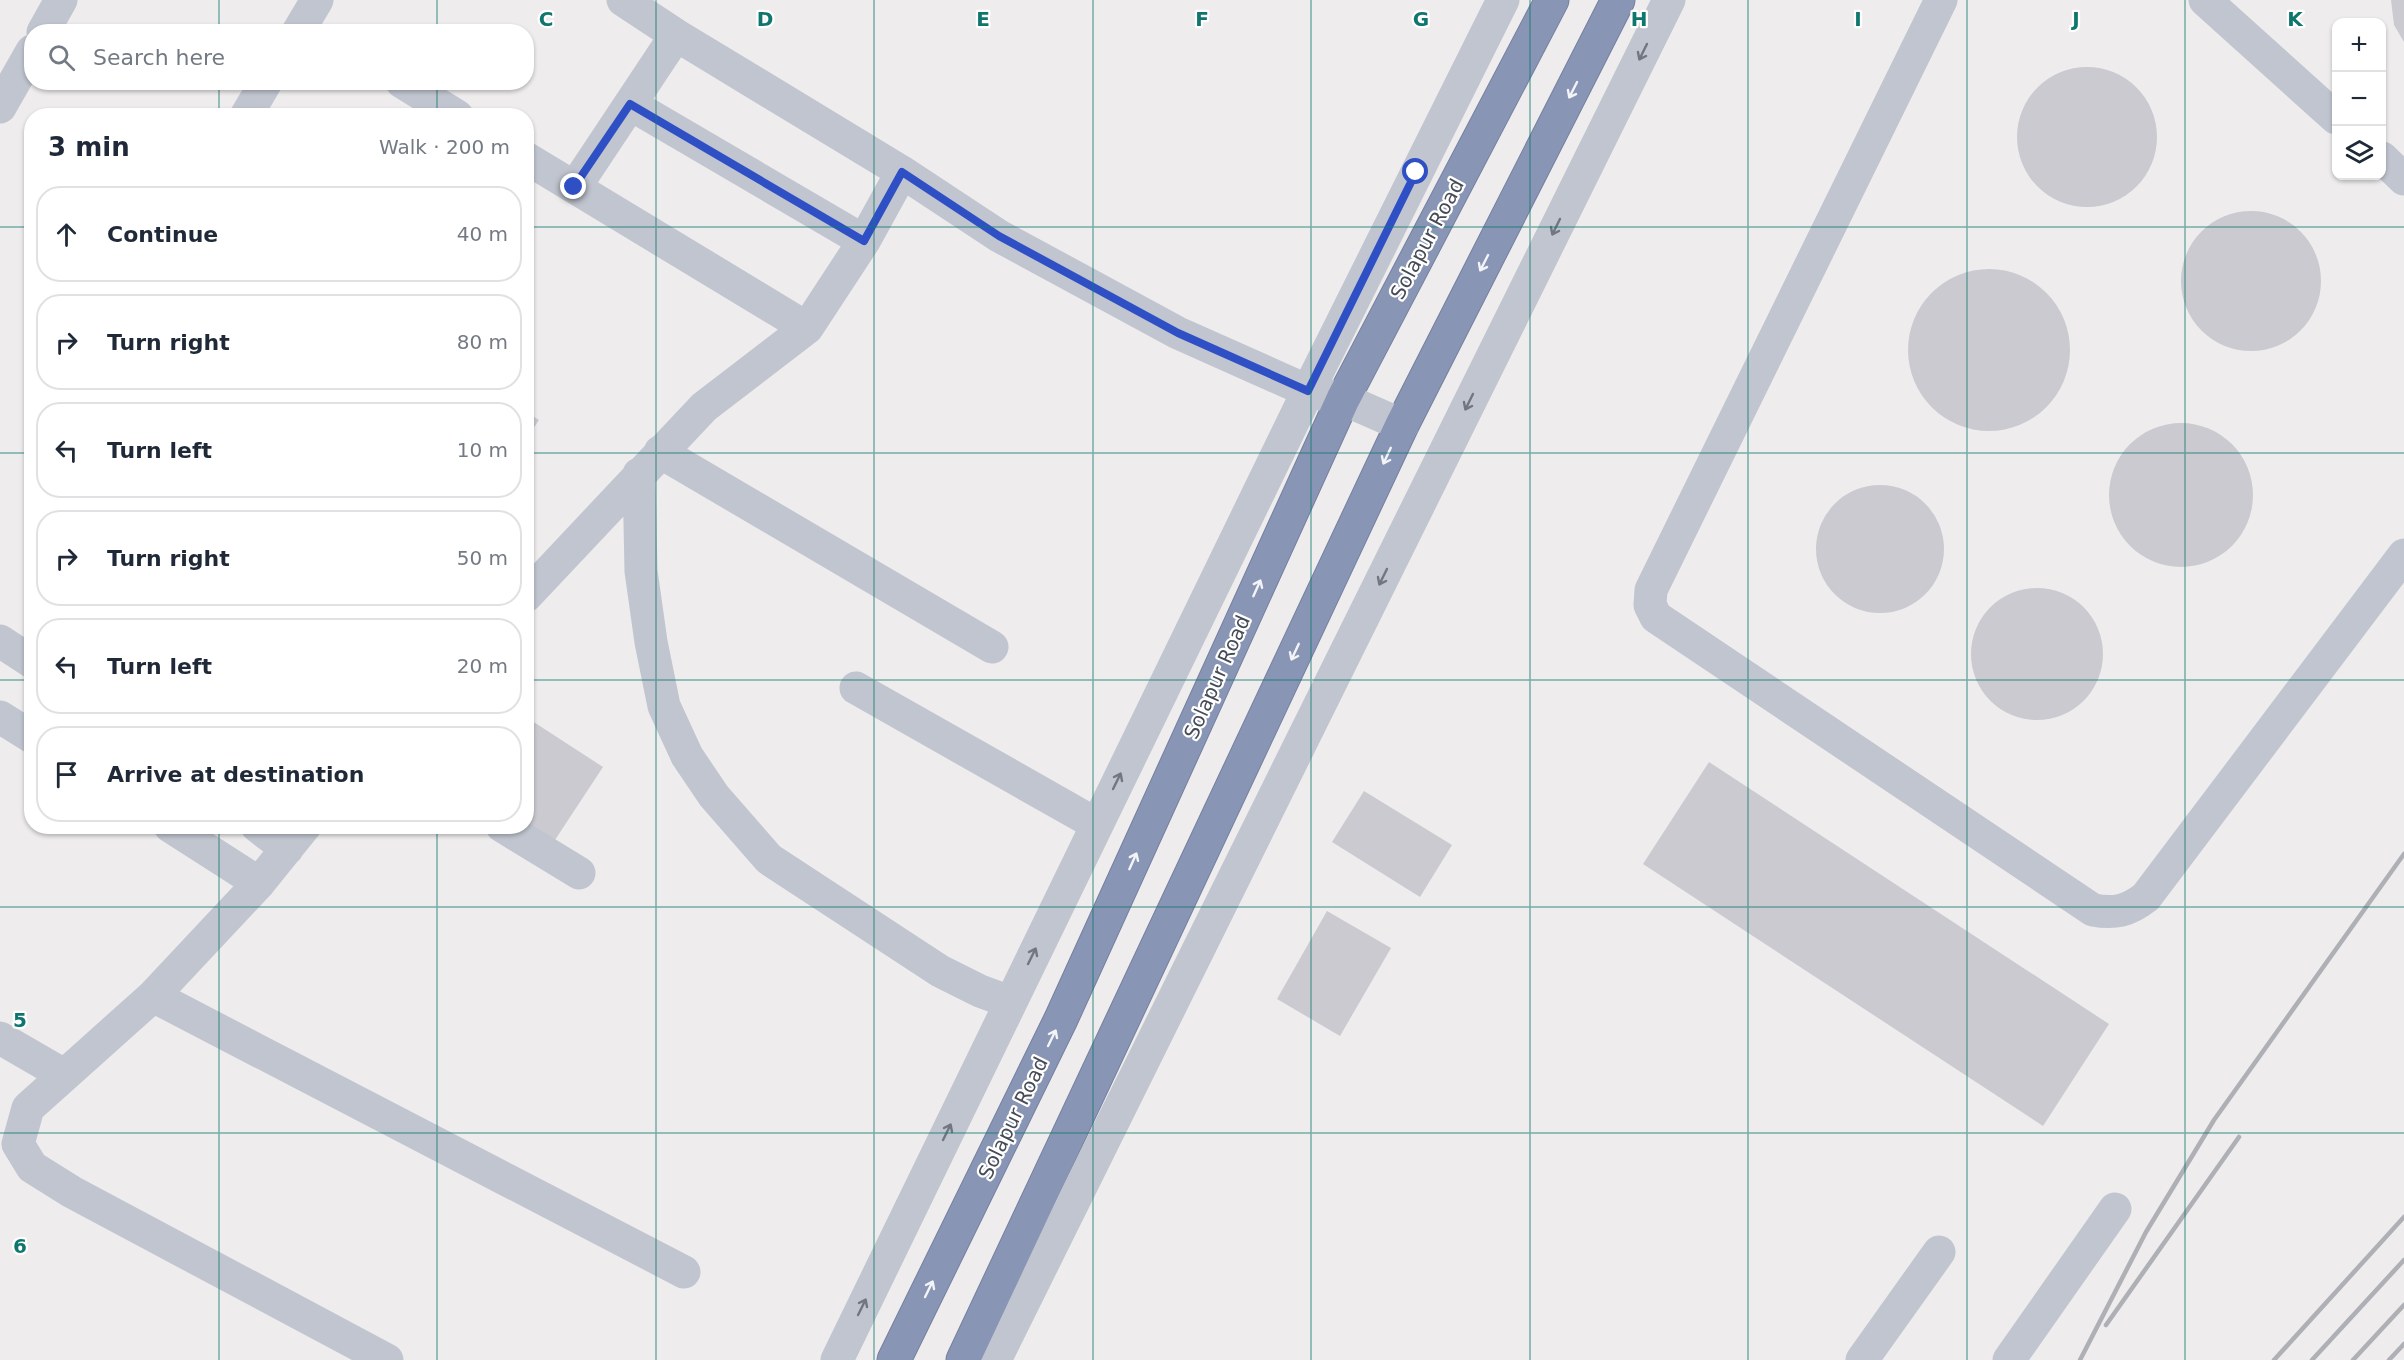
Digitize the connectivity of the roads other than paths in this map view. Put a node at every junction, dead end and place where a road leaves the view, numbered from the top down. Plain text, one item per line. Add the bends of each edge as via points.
1 (61, 0) edge
2 (317, 0) edge
3 (623, 0) edge
4 (1503, 0) edge
5 (1552, 0) edge
6 (1618, 0) edge
7 (1669, 0) edge
8 (1941, 0) edge
9 (2205, 0) edge
10 (48, 24) edge
11 (303, 24) edge
12 (676, 35) junction
13 (24, 65) edge
14 (261, 90) edge
15 (415, 90) edge
16 (630, 104) junction
17 (0, 107) edge
18 (251, 108) edge
19 (444, 108) edge
20 (2332, 114) edge
21 (534, 163) edge
22 (2386, 163) edge
23 (902, 172) junction
24 (2404, 179) edge
25 (574, 187) junction
26 (864, 241) junction
27 (807, 328) junction
28 (1308, 391) junction
29 (1343, 399) junction
30 (1402, 425) junction
31 (650, 463) junction
32 (2404, 555) edge
33 (534, 587) edge
34 (0, 640) edge
35 (992, 647) dead end
36 (24, 656) edge
37 (856, 688) dead end
38 (0, 717) edge
39 (24, 732) edge
40 (1096, 824) junction
41 (182, 834) edge
42 (515, 834) edge
43 (296, 838) edge
44 (579, 873) dead end
45 (259, 883) junction
46 (153, 996) junction
47 (1010, 1002) junction
48 (0, 1038) edge
49 (64, 1075) junction
50 (2115, 1209) dead end
51 (1939, 1252) dead end
52 (684, 1272) dead end
53 (387, 1360) edge
54 (837, 1360) edge
55 (894, 1360) edge
56 (963, 1360) edge
57 (995, 1360) edge
58 (1862, 1360) edge
59 (2009, 1360) edge

1 - 10 street
2 - 11 street
3 - 12 street
4 - 28 street
5 - 29 highway, Solapur Road
6 -> 30 highway
7 -> 57 street
8 - 32 street via 1651,590 1650,605 1656,617 2093,910 2111,913 2132,908 2146,897
9 - 20 street
12 - 16 street
12 - 23 street
13 - 17 street
14 - 18 street
15 - 19 street
16 - 25 street
16 - 26 street
21 - 25 street
22 - 24 street
23 - 26 street
23 - 28 street via 999,236 1178,333
25 - 27 street
26 - 27 street
27 - 31 street via 704,407
28 - 29 street
40 -> 28 street
29 - 30 street
55 -> 29 highway, Solapur Road via 1061,1019
30 -> 56 highway
31 - 33 street
31 - 35 street
31 - 47 street via 641,571 664,706 687,756 714,796 769,859 940,971
34 - 36 street
37 - 40 street
38 - 39 street
47 -> 40 street
41 - 45 street
42 - 44 street
43 - 45 street
45 - 46 street
46 - 49 street
46 - 52 street
54 -> 47 street
48 - 49 street
49 - 53 street via 28,1108 18,1144 32,1167 88,1201
50 - 59 street
51 - 58 street

